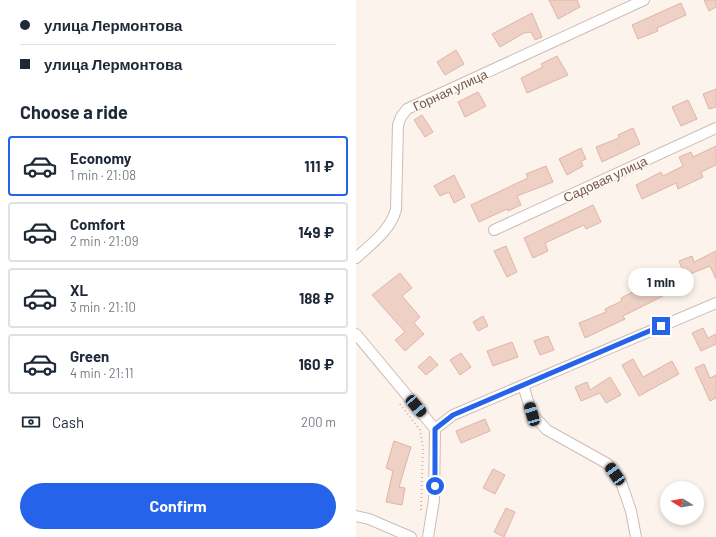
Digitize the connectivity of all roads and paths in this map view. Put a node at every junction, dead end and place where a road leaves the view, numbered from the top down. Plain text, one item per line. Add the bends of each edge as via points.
1 (644, 0) edge
2 (716, 128) edge
3 (494, 230) dead end
4 (356, 258) edge
5 (716, 303) edge
6 (356, 334) edge
7 (523, 385) junction
8 (395, 399) dead end
9 (435, 429) junction
10 (356, 516) edge
11 (421, 517) dead end
12 (411, 537) edge
13 (428, 537) edge
14 (636, 537) edge

1 - 4 street, Горная улица via 407,109 398,125 396,209 393,220
2 - 3 street, Садовая улица
5 - 7 street
6 - 9 street
7 - 9 street via 453,415
7 - 14 street via 532,414 547,430 608,464 621,482 631,511
8 - 11 path via 420,430 423,447
9 - 13 street via 434,500
10 - 12 street

